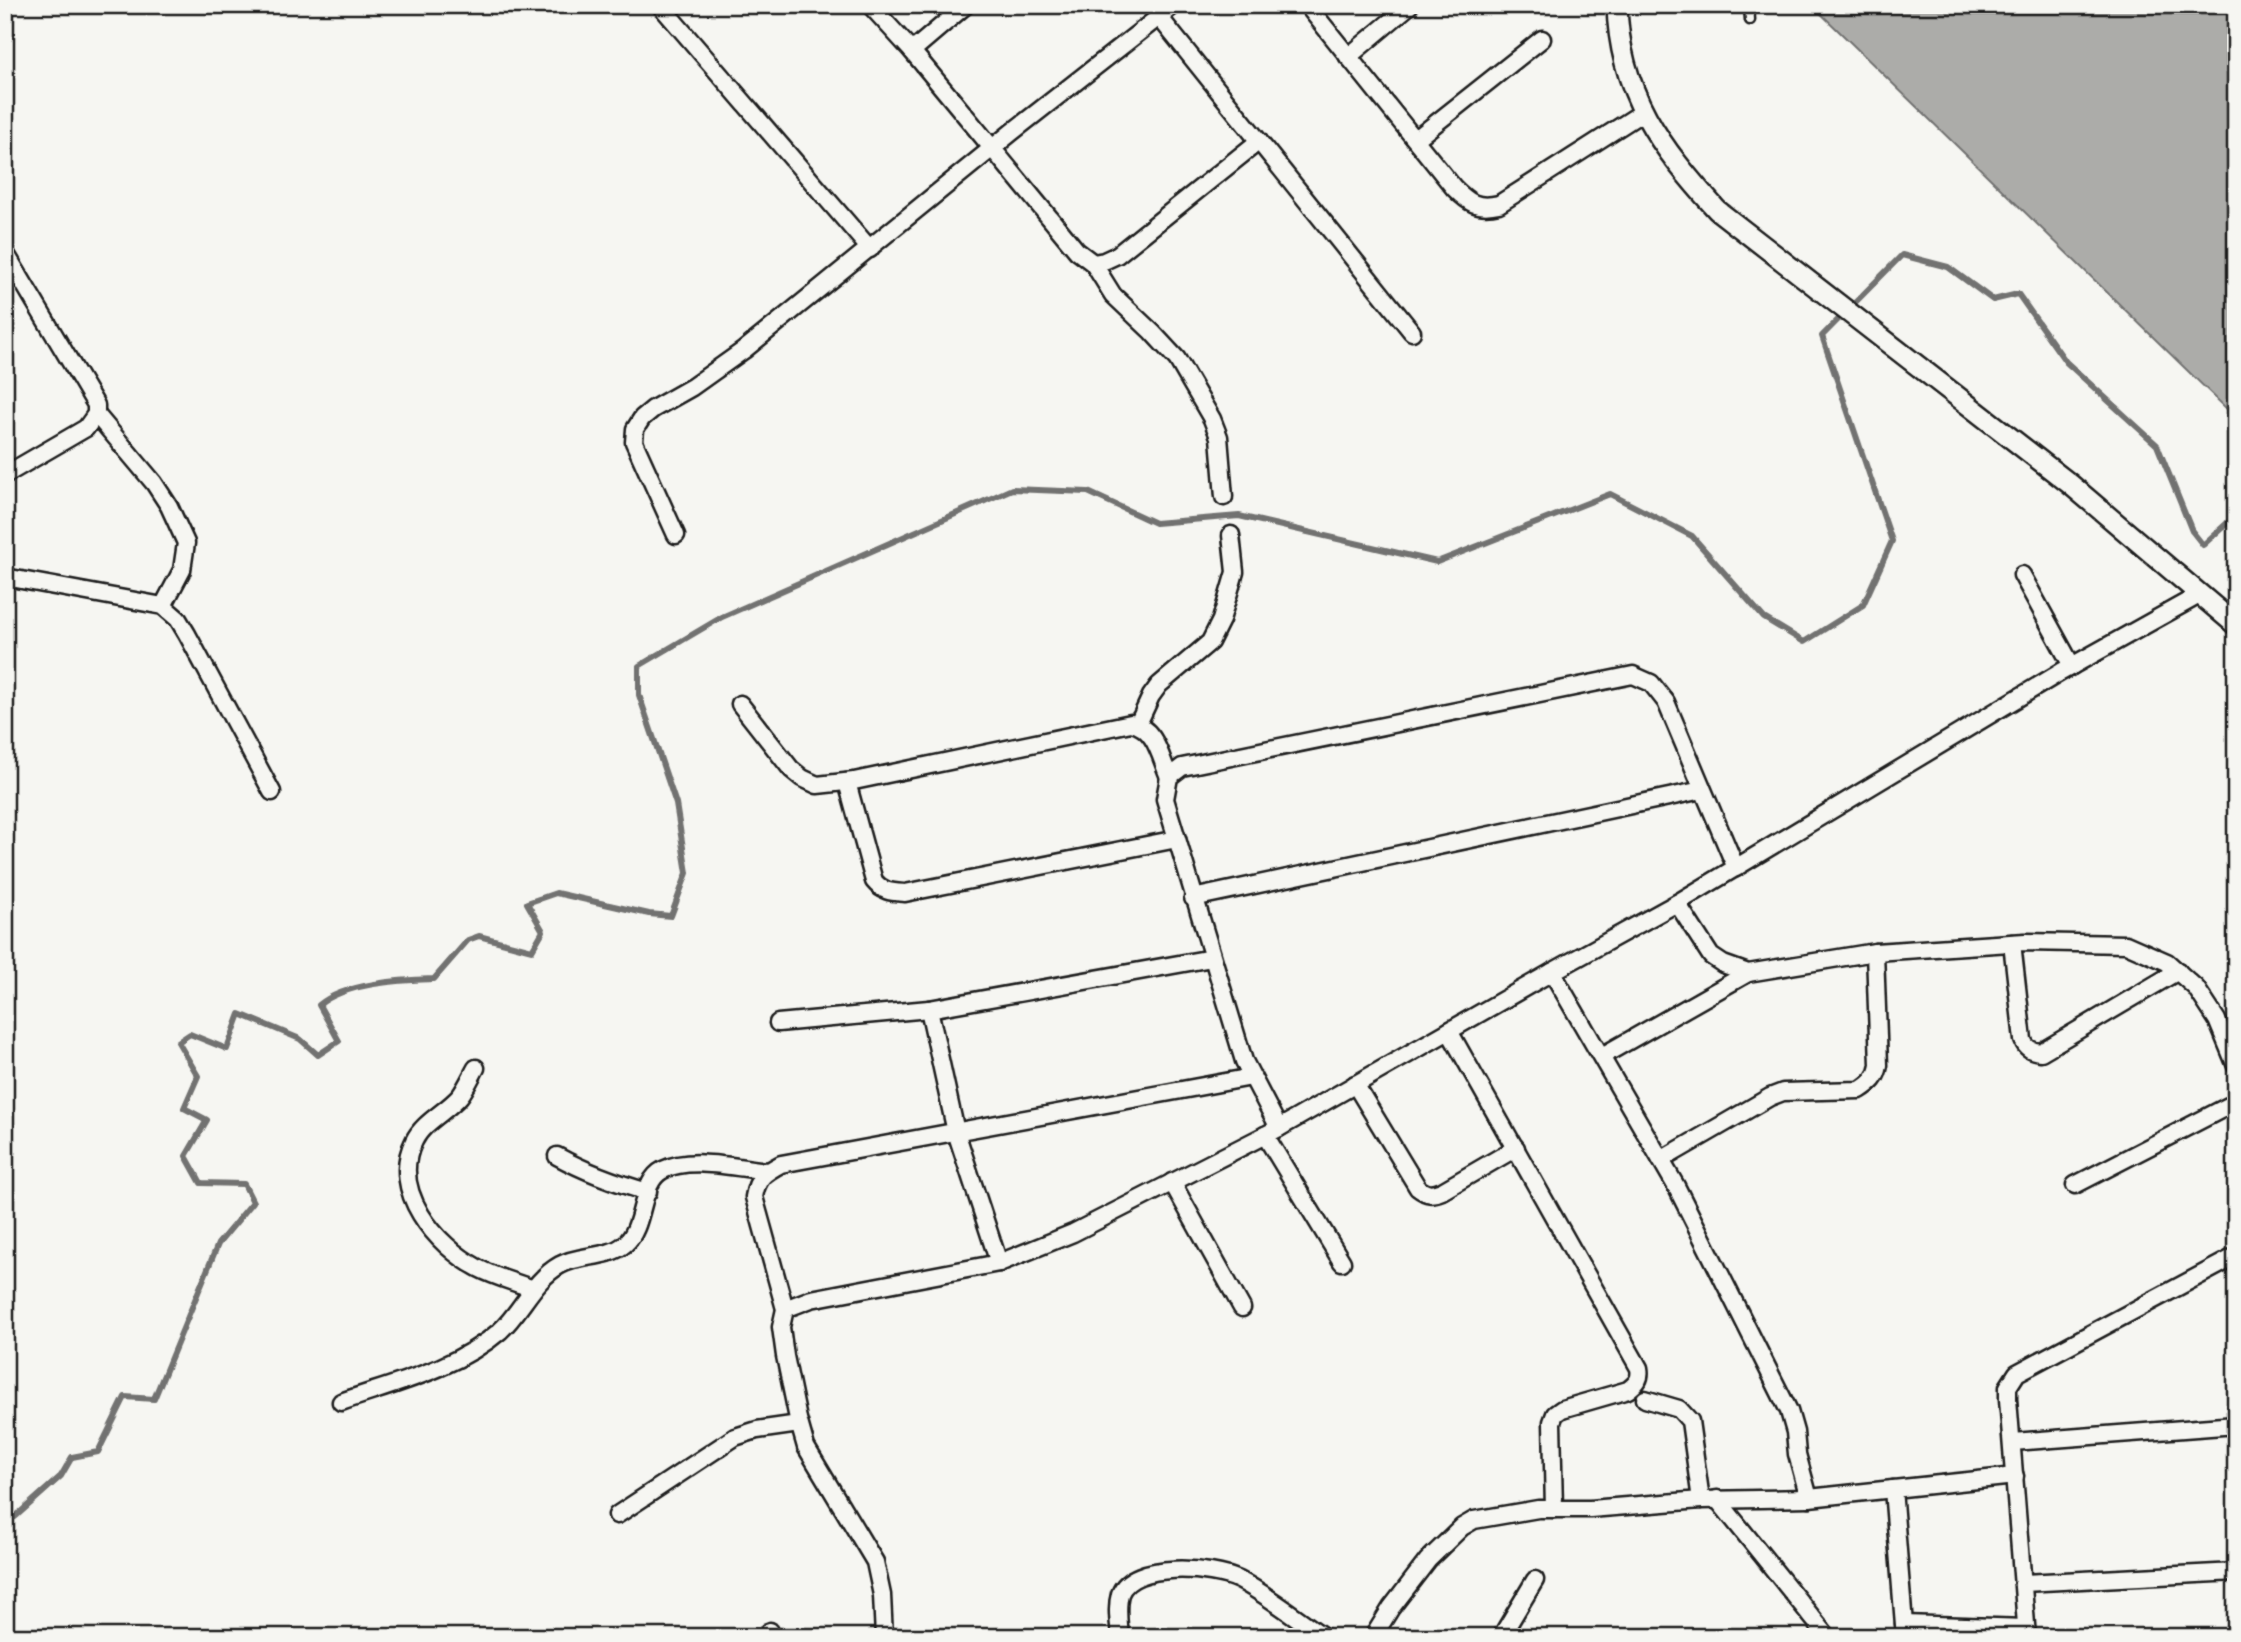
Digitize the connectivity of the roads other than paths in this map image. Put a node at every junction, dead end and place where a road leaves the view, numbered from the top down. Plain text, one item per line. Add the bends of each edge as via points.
1 (660, 5) edge
2 (870, 5) edge
3 (966, 5) edge
4 (1174, 5) edge
5 (1307, 5) edge
6 (1410, 5) edge
7 (1617, 5) edge
8 (1749, 5) edge
9 (1160, 18) junction
10 (1750, 20) dead end
11 (1542, 38) dead end
12 (912, 51) junction
13 (1348, 57) junction
14 (1643, 112) junction
15 (1416, 139) junction
16 (1259, 141) junction
17 (992, 149) junction
18 (870, 249) junction
19 (5, 252) edge
20 (1093, 263) junction
21 (1412, 332) dead end
22 (96, 414) junction
23 (5, 475) edge
24 (1224, 497) dead end
25 (676, 535) dead end
26 (1231, 535) dead end
27 (2022, 575) dead end
28 (5, 577) edge
29 (2201, 594) junction
30 (163, 606) junction
31 (2236, 625) edge
32 (2072, 666) junction
33 (740, 704) dead end
34 (1138, 724) junction
35 (1168, 777) junction
36 (846, 782) junction
37 (1702, 790) junction
38 (272, 792) dead end
39 (1177, 839) junction
40 (1736, 868) junction
41 (1193, 898) junction
42 (1677, 903) junction
43 (2012, 943) junction
44 (1875, 952) junction
45 (1212, 958) junction
46 (2178, 971) junction
47 (1552, 972) junction
48 (1748, 973) junction
49 (929, 1009) junction
50 (778, 1023) dead end
51 (1449, 1031) junction
52 (1602, 1056) junction
53 (2236, 1066) edge
54 (476, 1068) dead end
55 (1252, 1077) junction
56 (1355, 1084) junction
57 (2236, 1102) edge
58 (956, 1132) junction
59 (1272, 1132) junction
60 (1516, 1148) junction
61 (557, 1156) dead end
62 (1661, 1160) junction
63 (768, 1171) junction
64 (1172, 1182) junction
65 (2075, 1185) dead end
66 (648, 1192) junction
67 (2236, 1255) edge
68 (1342, 1262) dead end
69 (999, 1263) junction
70 (533, 1289) junction
71 (785, 1308) junction
72 (1242, 1308) dead end
73 (1645, 1399) dead end
74 (341, 1402) dead end
75 (799, 1424) junction
76 (2236, 1425) edge
77 (2013, 1441) junction
78 (2014, 1476) junction
79 (1893, 1489) junction
80 (1809, 1497) junction
81 (1709, 1499) junction
82 (1554, 1509) junction
83 (617, 1515) dead end
84 (2236, 1572) edge
85 (1535, 1580) dead end
86 (2023, 1583) junction
87 (1905, 1631) edge
88 (2026, 1632) edge
89 (884, 1637) edge
90 (1121, 1637) edge
91 (1324, 1637) edge
92 (1373, 1637) edge
93 (1501, 1637) edge
94 (1828, 1637) edge

1 - 18 street
2 - 12 street
3 - 12 street
4 - 9 street
5 - 13 street
6 - 13 street
7 - 14 street via 1620,50
8 - 10 lane
9 - 16 street
9 - 17 street
11 - 15 street
12 - 17 street
13 - 15 street
14 - 15 street via 1499,204 1487,207 1464,199
14 - 29 street via 1678,167 1717,210 2070,484
16 - 20 street via 1117,255
16 - 21 street
17 - 18 street
17 - 20 street via 1077,251
18 - 25 street via 744,350 642,418 634,442
19 - 22 street via 89,389
20 - 24 street via 1112,296 1177,359 1212,419 1219,437
22 - 23 street via 86,428
22 - 30 street via 154,483 186,543 182,570
26 - 34 street via 1236,572 1221,620 1210,642 1159,685
27 - 32 street
28 - 30 street
29 - 31 street
29 - 32 street
30 - 38 street via 187,634
32 - 40 street
33 - 36 street via 802,778 817,785
34 - 35 street via 1152,736
34 - 36 street
35 - 37 street via 1182,767 1633,675 1651,683 1666,702
35 - 39 street via 1165,799
36 - 39 street via 874,881 889,892 905,893
37 - 40 street
37 - 41 street
39 - 41 street
40 - 42 street
41 - 45 street
42 - 47 street
42 - 48 street via 1711,956
43 - 44 street
43 - 46 street via 2126,944
43 - 46 street via 2023,1040 2033,1051 2041,1052
44 - 48 street
44 - 62 street via 1879,1065 1871,1083 1860,1090 1770,1097
45 - 49 street
45 - 55 street
46 - 53 street via 2217,1020
47 - 51 street
47 - 52 street
48 - 52 street
49 - 50 street
49 - 58 street
51 - 56 street
51 - 60 street
52 - 62 street
54 - 70 street via 461,1095 415,1139 407,1174 413,1199 429,1228 453,1251 478,1268
55 - 58 street
55 - 59 street
56 - 59 street
56 - 60 street via 1425,1193 1442,1191
57 - 65 street
58 - 63 street via 781,1164
58 - 69 street
59 - 64 street
59 - 68 street
60 - 82 street via 1640,1377 1628,1390 1555,1414
61 - 66 street
62 - 80 street via 1789,1412
63 - 66 street via 691,1163 660,1171
63 - 71 street via 756,1183 754,1197
64 - 69 street via 1073,1233
64 - 72 street
66 - 70 street via 636,1228 621,1248 562,1264
67 - 77 street via 2017,1373 2008,1387
69 - 71 street
70 - 74 street via 514,1317 461,1358
71 - 75 street via 781,1327
73 - 81 street via 1679,1409 1690,1421
75 - 83 street via 734,1437
75 - 89 street via 819,1471 875,1562
76 - 77 street
77 - 78 street
78 - 79 street
78 - 86 street
79 - 80 street
79 - 87 street
80 - 81 street
81 - 82 street
81 - 94 street
82 - 92 street via 1493,1516 1462,1527 1428,1560
84 - 86 street
85 - 93 street
86 - 88 street
87 - 88 street
90 - 91 street via 1121,1592 1131,1580 1188,1570 1213,1571 1238,1580

